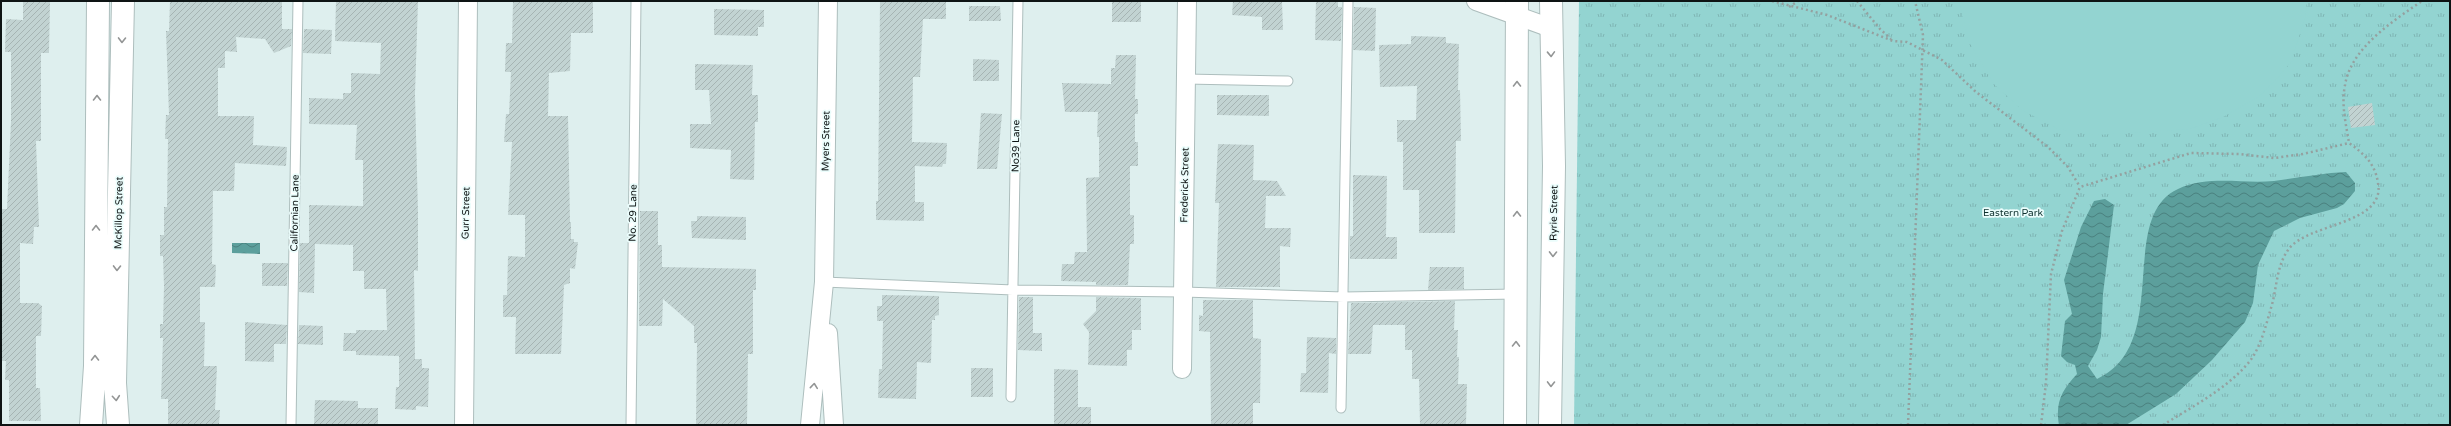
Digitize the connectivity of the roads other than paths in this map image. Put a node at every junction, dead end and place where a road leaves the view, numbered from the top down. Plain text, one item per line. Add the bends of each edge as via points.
1 (98, 1) edge
2 (123, 1) edge
3 (298, 1) edge
4 (468, 1) edge
5 (636, 1) edge
6 (828, 1) edge
7 (1018, 1) edge
8 (1187, 1) edge
9 (1348, 1) edge
10 (1476, 1) edge
11 (1551, 1) edge
12 (1517, 9) edge
13 (1550, 28) junction
14 (1186, 79) junction
15 (1288, 81) dead end
16 (824, 282) junction
17 (1013, 290) junction
18 (1183, 292) junction
19 (1517, 294) junction
20 (1344, 297) junction
21 (1182, 369) dead end
22 (1011, 397) dead end
23 (1341, 408) dead end
24 (91, 425) edge
25 (118, 425) edge
26 (291, 425) edge
27 (464, 425) edge
28 (631, 425) edge
29 (810, 425) edge
30 (834, 425) edge
31 (1515, 425) edge
32 (1550, 425) edge

24 -> 1 street via 95,366
2 -> 25 street, McKillop Street via 115,383
3 - 26 lane, Californian Lane
4 - 27 street, Gurr Street
5 - 28 lane, No. 29 Lane
6 - 16 street, Myers Street
7 - 17 lane, No39 Lane
8 - 14 street, Frederick Street
9 - 20 lane
10 - 12 street
11 - 13 street, Ryrie Street
12 - 13 street
19 -> 12 street
13 -> 32 street, Ryrie Street via 1554,166
14 - 15 lane
14 - 18 street, Frederick Street
16 - 17 lane
29 -> 16 street, Myers Street
16 - 30 street, Myers Street
17 - 18 lane
17 - 22 lane, No39 Lane
18 - 20 lane
18 - 21 street, Frederick Street
19 - 20 lane
31 -> 19 street
20 - 23 lane

